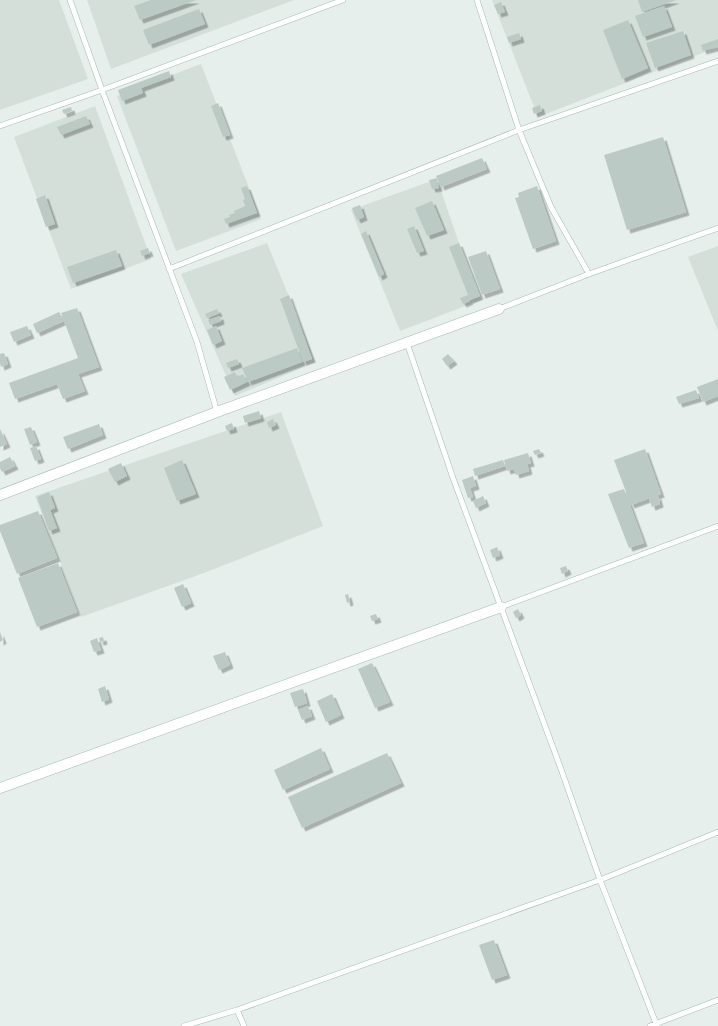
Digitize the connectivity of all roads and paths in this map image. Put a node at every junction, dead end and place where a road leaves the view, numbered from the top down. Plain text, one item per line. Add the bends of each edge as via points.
1 (70, 0) edge
2 (343, 0) edge
3 (477, 0) edge
4 (718, 61) edge
5 (102, 90) junction
6 (0, 126) edge
7 (519, 130) junction
8 (718, 228) edge
9 (169, 269) junction
10 (590, 274) junction
11 (499, 309) joint
12 (408, 343) junction
13 (217, 412) junction
14 (0, 495) edge
15 (718, 526) edge
16 (501, 607) junction
17 (0, 788) edge
18 (718, 832) edge
19 (600, 880) junction
20 (718, 1000) edge
21 (237, 1010) junction
22 (657, 1025) edge
23 (184, 1026) edge
24 (244, 1026) edge
25 (650, 1026) edge

1 - 5 lane
2 - 5 lane
3 - 7 lane
4 - 7 lane
5 - 6 lane
5 - 9 lane
7 - 9 lane
7 - 10 lane via 559,222
8 - 10 lane
9 - 13 lane via 196,342
10 - 11 lane
11 - 12 street
12 - 13 street
12 - 16 lane via 453,478
13 - 14 street
15 - 16 lane
16 - 17 street
16 - 19 lane
18 - 19 lane
19 - 21 lane
19 - 22 lane
20 - 22 lane
21 - 23 lane
21 - 24 lane
22 - 25 lane

